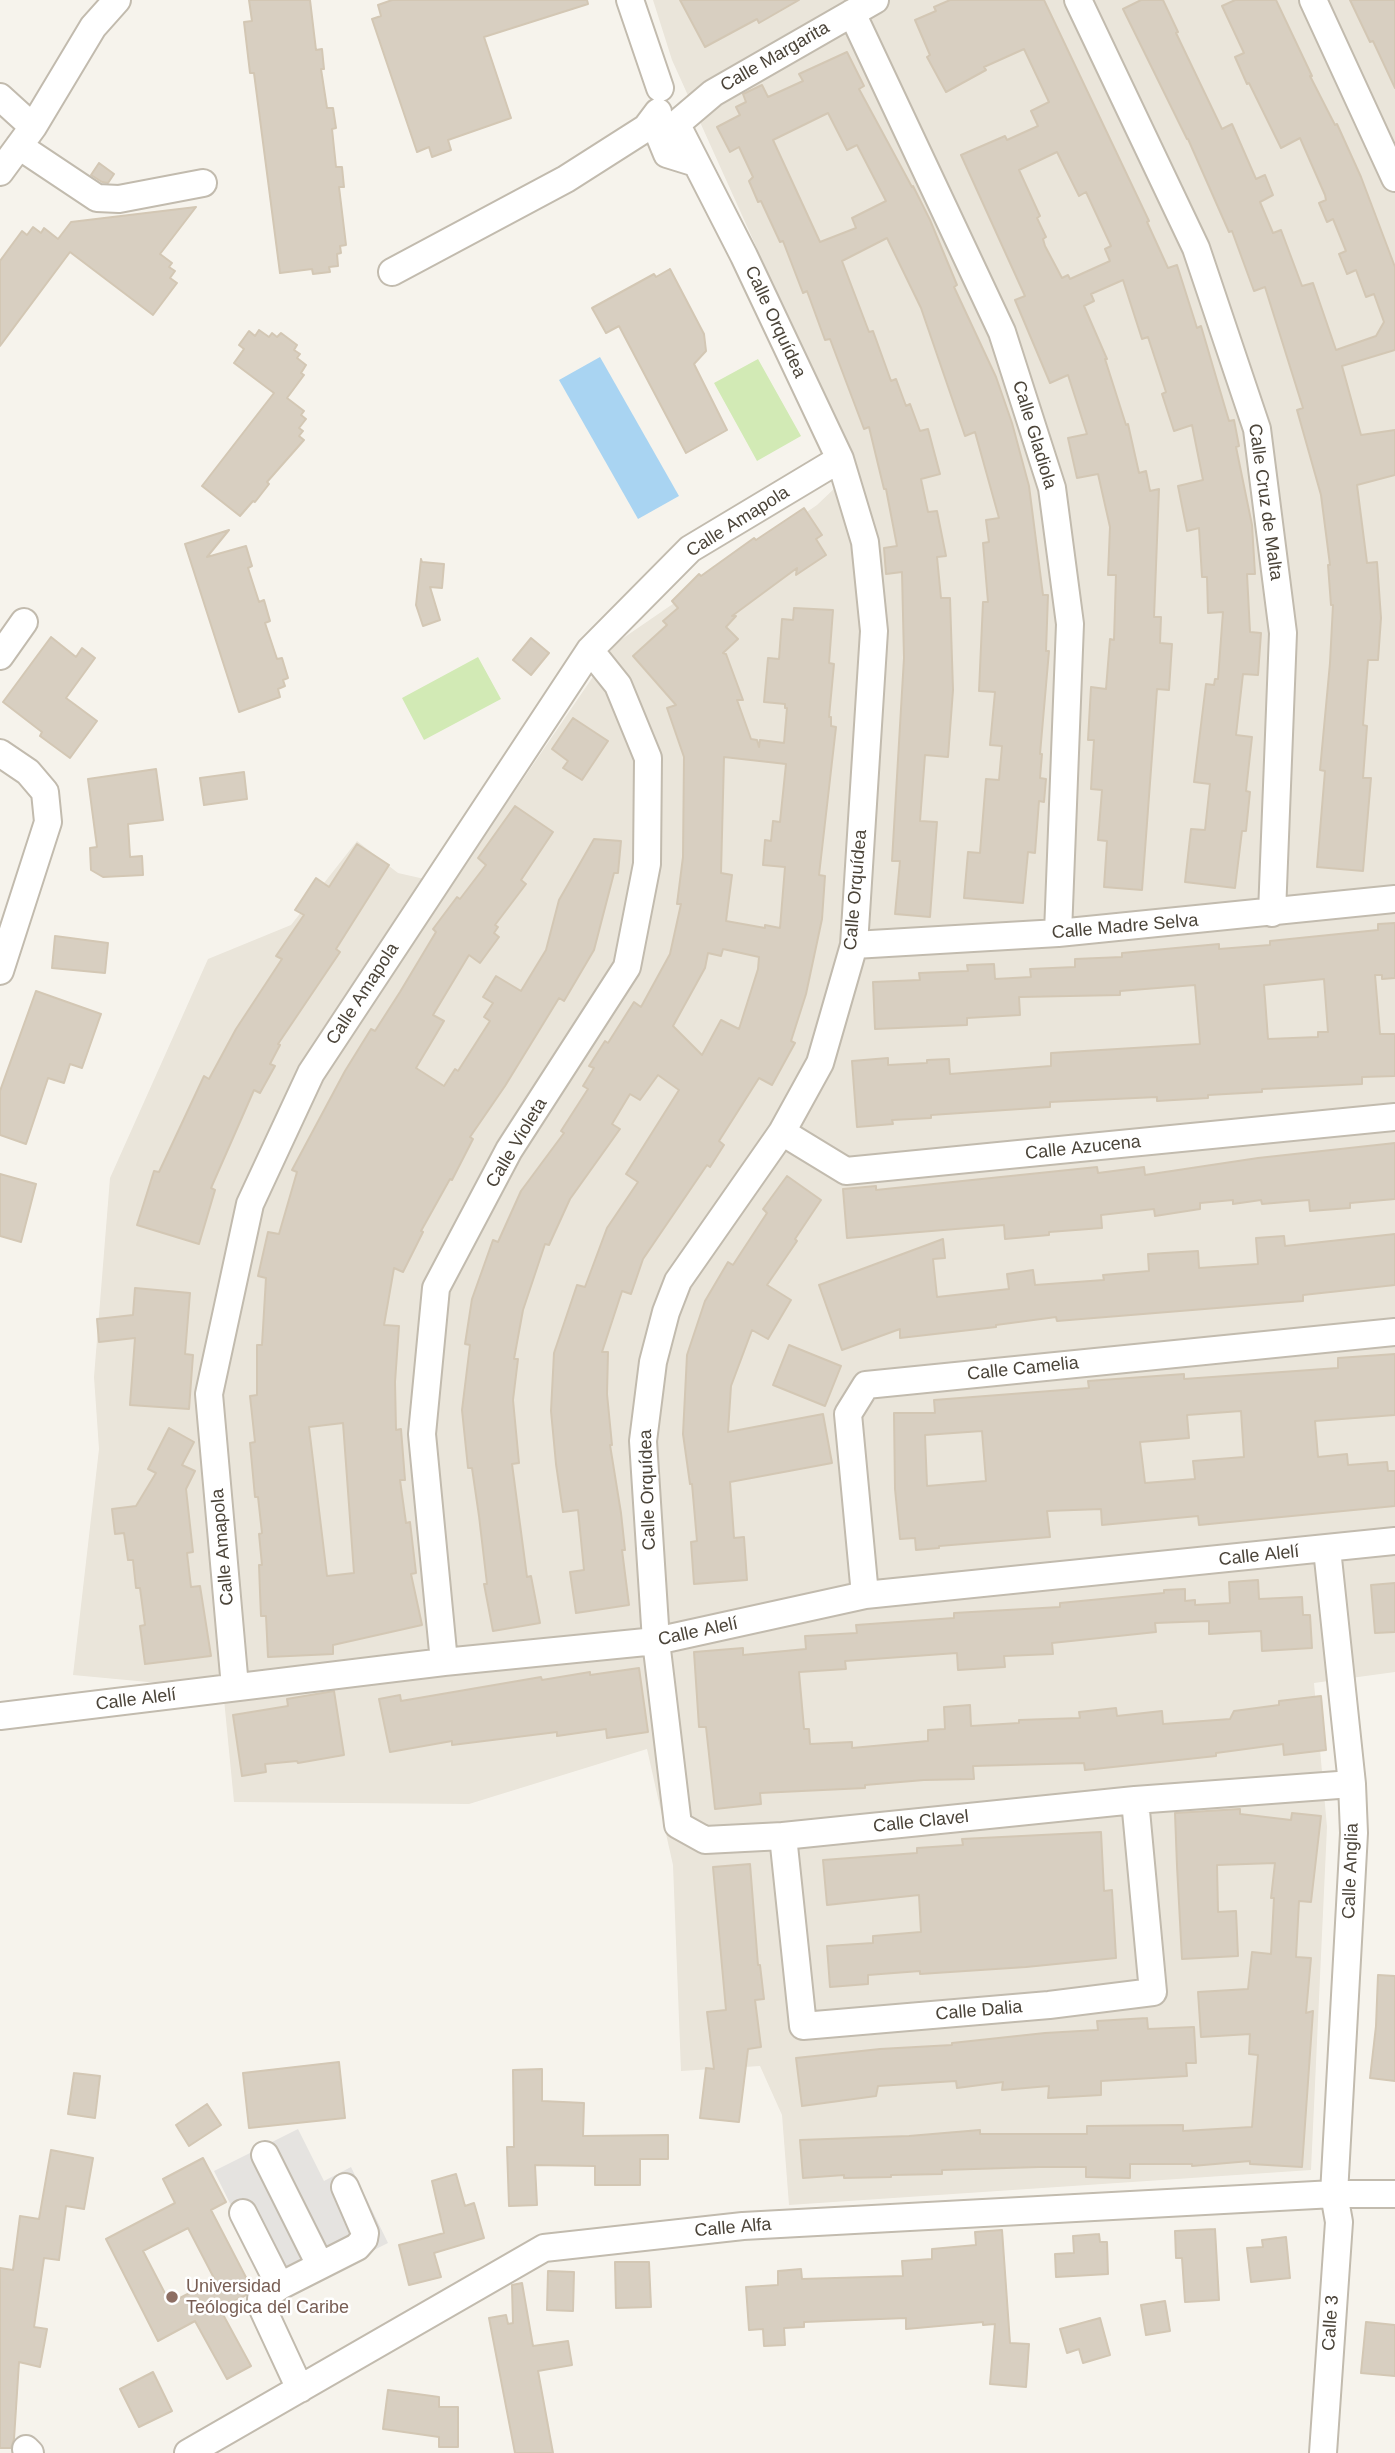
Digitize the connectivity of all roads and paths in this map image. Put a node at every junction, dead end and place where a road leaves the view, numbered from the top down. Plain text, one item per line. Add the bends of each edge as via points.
1 (117, 0) edge
2 (630, 0) edge
3 (875, 0) edge
4 (1078, 0) edge
5 (1313, 0) edge
6 (852, 13) junction
7 (0, 97) edge
8 (667, 111) junction
9 (26, 136) junction
10 (0, 172) edge
11 (1395, 178) edge
12 (203, 183) dead end
13 (392, 272) dead end
14 (840, 459) junction
15 (24, 621) dead end
16 (590, 650) junction
17 (0, 656) edge
18 (0, 753) edge
19 (1395, 899) edge
20 (1272, 913) junction
21 (1058, 933) junction
22 (854, 945) junction
23 (0, 971) edge
24 (1395, 1117) edge
25 (782, 1132) junction
26 (1395, 1332) edge
27 (1395, 1541) edge
28 (1327, 1549) junction
29 (865, 1595) junction
30 (656, 1641) junction
31 (444, 1662) junction
32 (235, 1687) junction
33 (0, 1716) edge
34 (1352, 1784) junction
35 (1135, 1800) junction
36 (783, 1836) junction
37 (265, 2155) dead end
38 (345, 2187) dead end
39 (1334, 2194) junction
40 (1395, 2194) edge
41 (243, 2213) dead end
42 (320, 2266) junction
43 (280, 2286) junction
44 (300, 2389) junction
45 (188, 2453) edge
46 (1323, 2453) edge

1 - 9 street via 93,27
2 - 8 street
3 - 6 street, Calle Margarita
4 - 20 street, Calle Cruz de Malta via 1196,248 1256,429 1283,633
5 - 11 street
6 - 8 street, Calle Margarita via 713,93
6 - 21 street, Calle Gladiola via 1002,332 1052,488 1070,624
7 - 9 street
8 - 13 street via 566,179
8 - 14 street, Calle Orquídea via 667,153 696,163
9 - 10 street
9 - 12 street via 97,198 119,199
14 - 16 street, Calle Amapola via 690,549
14 - 22 street, Calle Orquídea via 865,542 874,631
15 - 17 street
16 - 31 street, Calle Violeta via 618,685 648,758 647,864 627,967 509,1150 436,1288 422,1434
16 - 32 street, Calle Amapola via 310,1073 250,1204 209,1394
18 - 23 street via 28,772 45,792 48,822
19 - 20 street, Calle Madre Selva
20 - 21 street, Calle Madre Selva
21 - 22 street, Calle Madre Selva
22 - 25 street, Calle Orquídea via 820,1063
24 - 25 street, Calle Azucena via 846,1171
25 - 30 street, Calle Orquídea via 678,1281 653,1362 643,1441
26 - 29 street, Calle Camelia via 866,1385 848,1414
27 - 28 street, Calle Alelí
28 - 29 street, Calle Alelí
28 - 34 street, Calle Anglia
29 - 30 street, Calle Alelí
30 - 31 street, Calle Alelí
30 - 36 street, Calle Clavel via 678,1825 705,1840
31 - 32 street, Calle Alelí
32 - 33 street, Calle Alelí
34 - 35 street, Calle Clavel
34 - 39 street, Calle Anglia via 1352,1882
35 - 36 street, Calle Clavel
35 - 36 street, Calle Dalia via 1153,1992 1049,2005 803,2026
37 - 42 street
38 - 42 street via 364,2239
39 - 40 street, Calle Alfa
39 - 44 street, Calle Alfa via 743,2226 544,2248
39 - 46 street, Calle 3 via 1339,2222
41 - 43 street
42 - 43 street
43 - 44 street via 264,2295 261,2305
44 - 45 street, Calle Alfa

